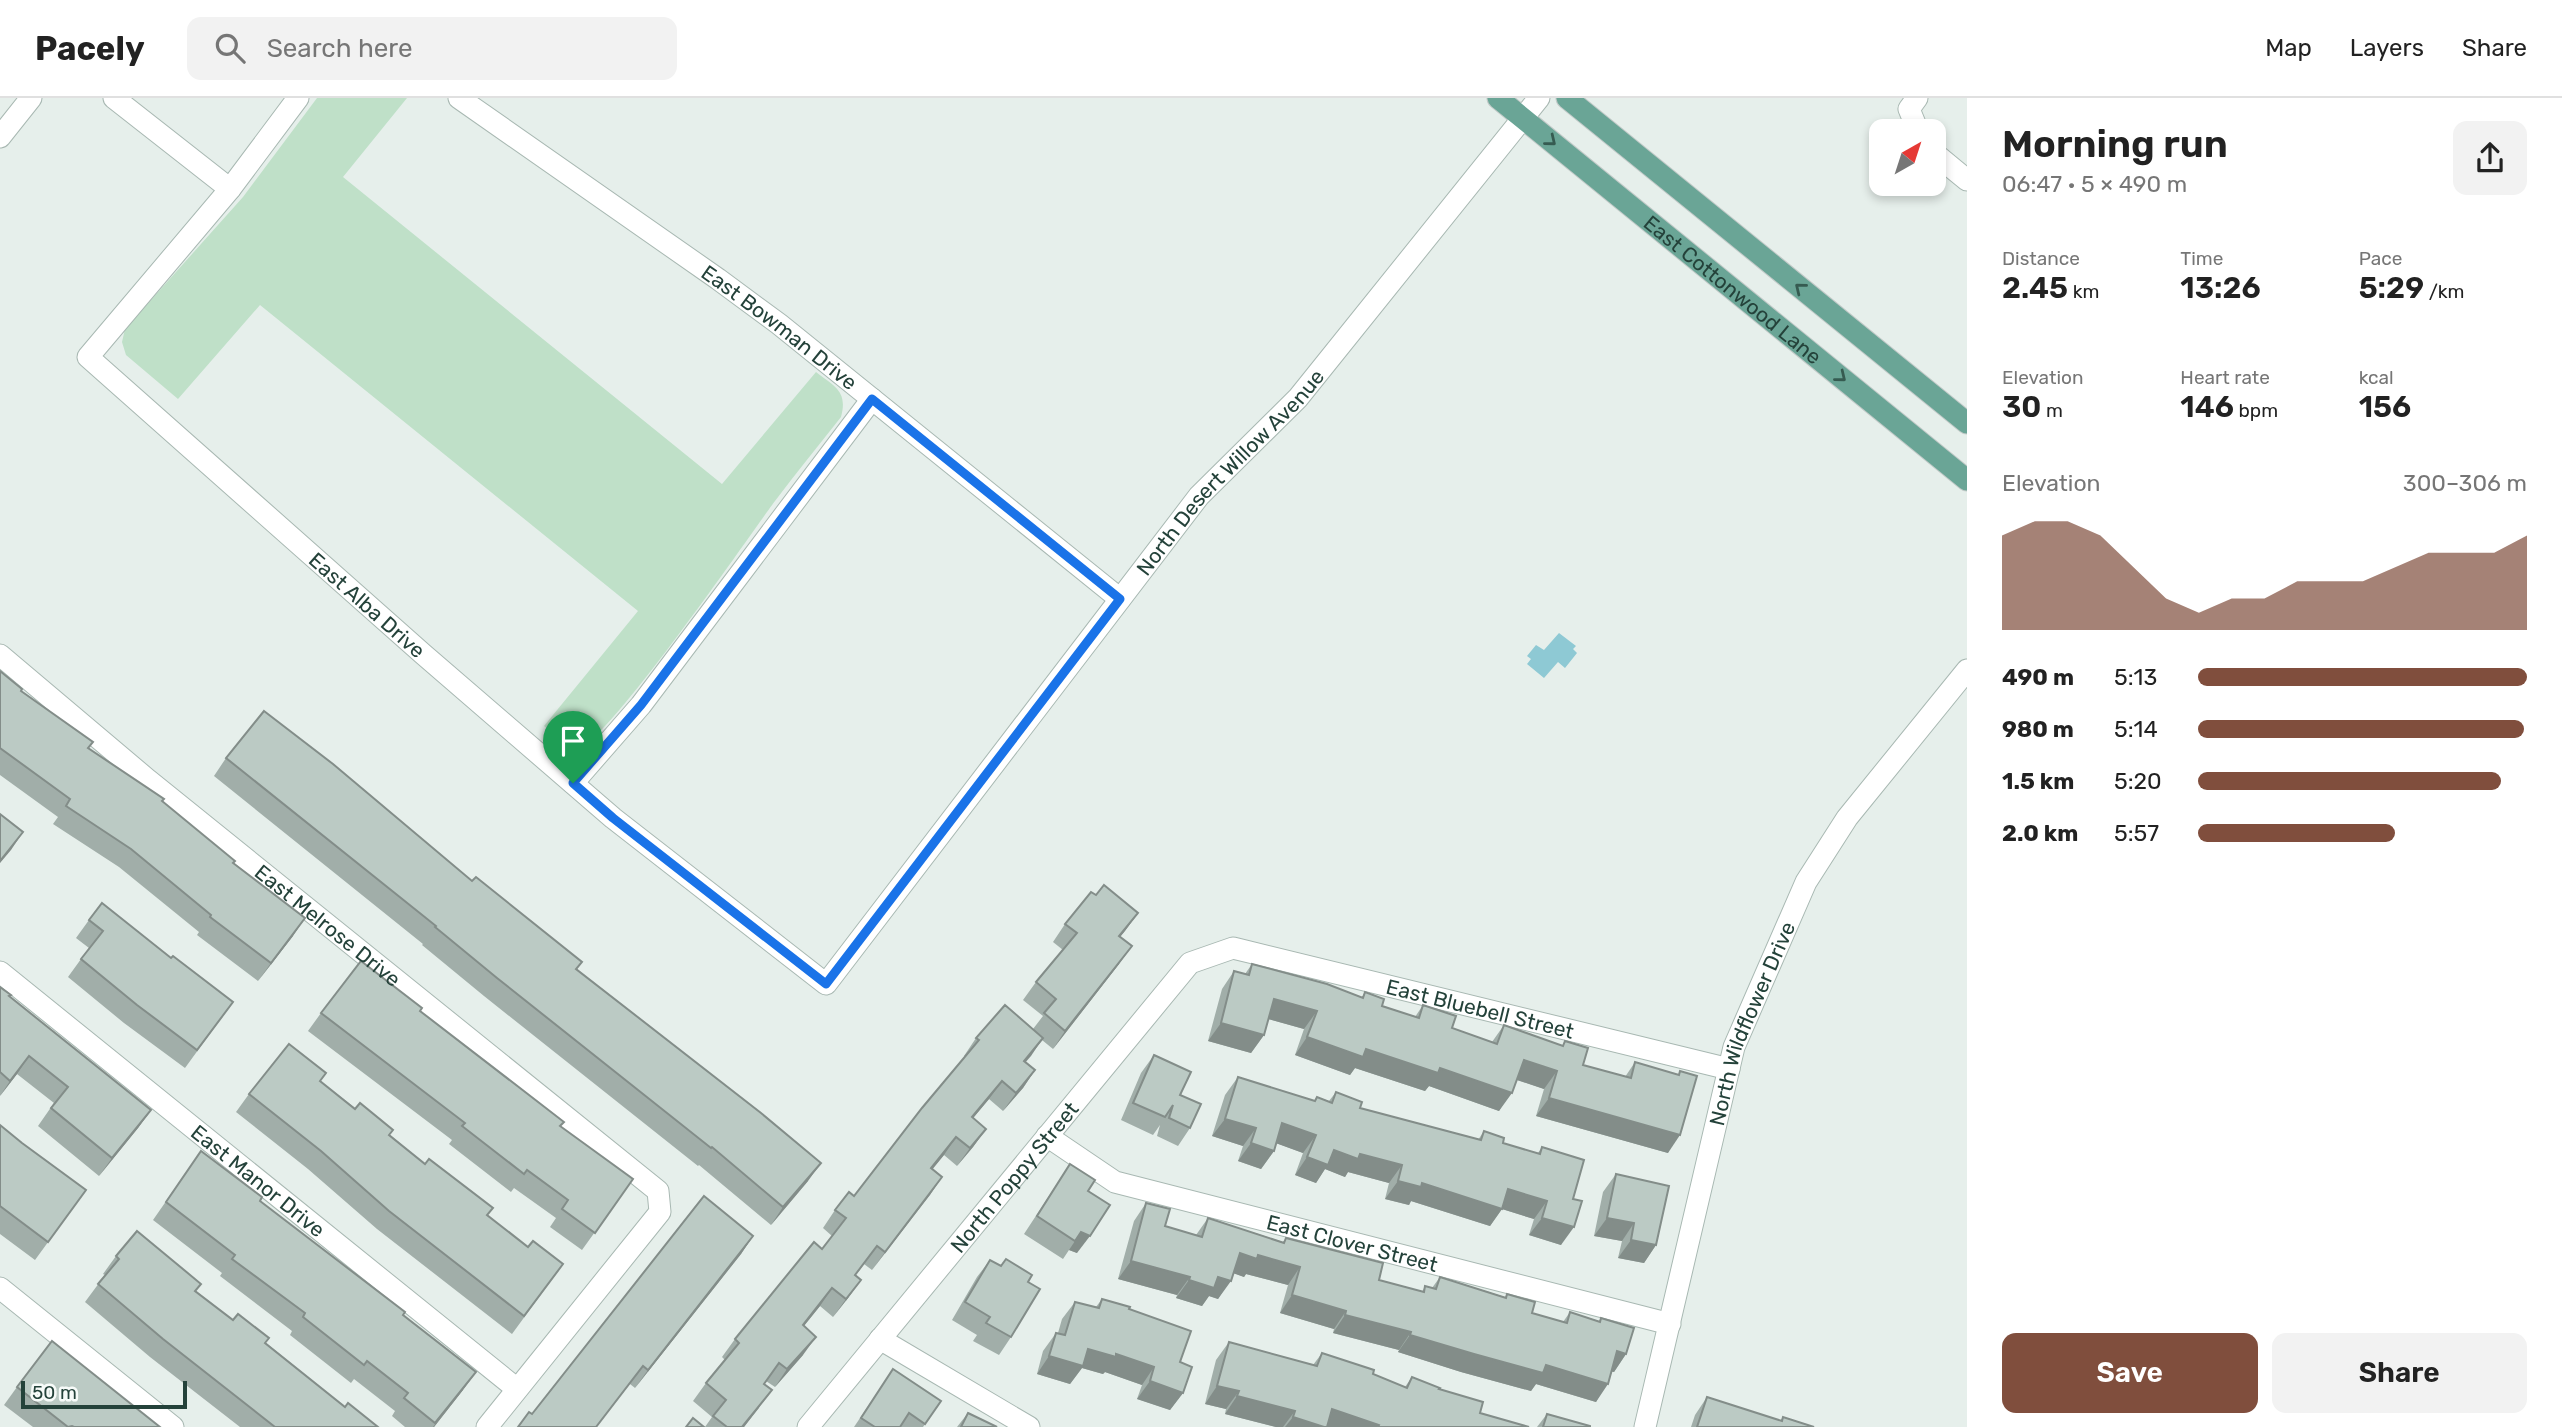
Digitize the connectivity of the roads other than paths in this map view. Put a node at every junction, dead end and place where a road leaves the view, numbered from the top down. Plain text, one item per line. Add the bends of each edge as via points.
1 (31, 98) edge
2 (114, 98) edge
3 (298, 98) edge
4 (459, 98) edge
5 (1498, 98) edge
6 (1539, 98) edge
7 (1567, 98) edge
8 (1523, 119) junction
9 (0, 136) edge
10 (1946, 163) edge
11 (1967, 180) edge
12 (230, 189) junction
13 (872, 399) junction
14 (1967, 424) edge
15 (1967, 480) edge
16 (1120, 599) junction
17 (0, 655) edge
18 (1967, 670) edge
19 (573, 783) junction
20 (1233, 948) joint
21 (0, 972) edge
22 (826, 984) joint
23 (1729, 1069) junction
24 (1047, 1136) junction
25 (0, 1288) edge
26 (1670, 1324) junction
27 (880, 1339) junction
28 (517, 1390) junction
29 (173, 1427) edge
30 (487, 1427) edge
31 (808, 1427) edge
32 (1029, 1427) edge
33 (1645, 1427) edge

1 - 9 street
2 - 12 street
3 - 12 street
4 - 13 street, East Bowman Drive via 719,279
5 - 8 main road, East Cottonwood Lane
6 - 8 street, North Desert Willow Avenue
14 -> 7 main road, East Cottonwood Lane
8 -> 15 main road, East Cottonwood Lane
8 - 16 street, North Desert Willow Avenue via 1298,398 1199,496
10 - 11 street
12 - 19 street, East Alba Drive via 88,357
13 - 16 street, East Bowman Drive
13 - 19 street via 641,705
16 - 22 street, North Desert Willow Avenue
17 - 28 street, East Melrose Drive via 158,789 659,1191 660,1212
18 - 23 street, North Wildflower Drive via 1847,818 1805,882 1734,1047
19 - 22 street, East Alba Drive
20 - 23 street, East Bluebell Street
20 - 24 street, North Poppy Street via 1190,963
21 - 28 street, East Manor Drive
23 - 26 street, North Wildflower Drive
24 - 26 street, East Clover Street via 1115,1182
24 - 27 street, North Poppy Street
25 - 29 street
26 - 33 street, North Wildflower Drive
27 - 31 street, North Poppy Street
27 - 32 street
28 - 30 street

